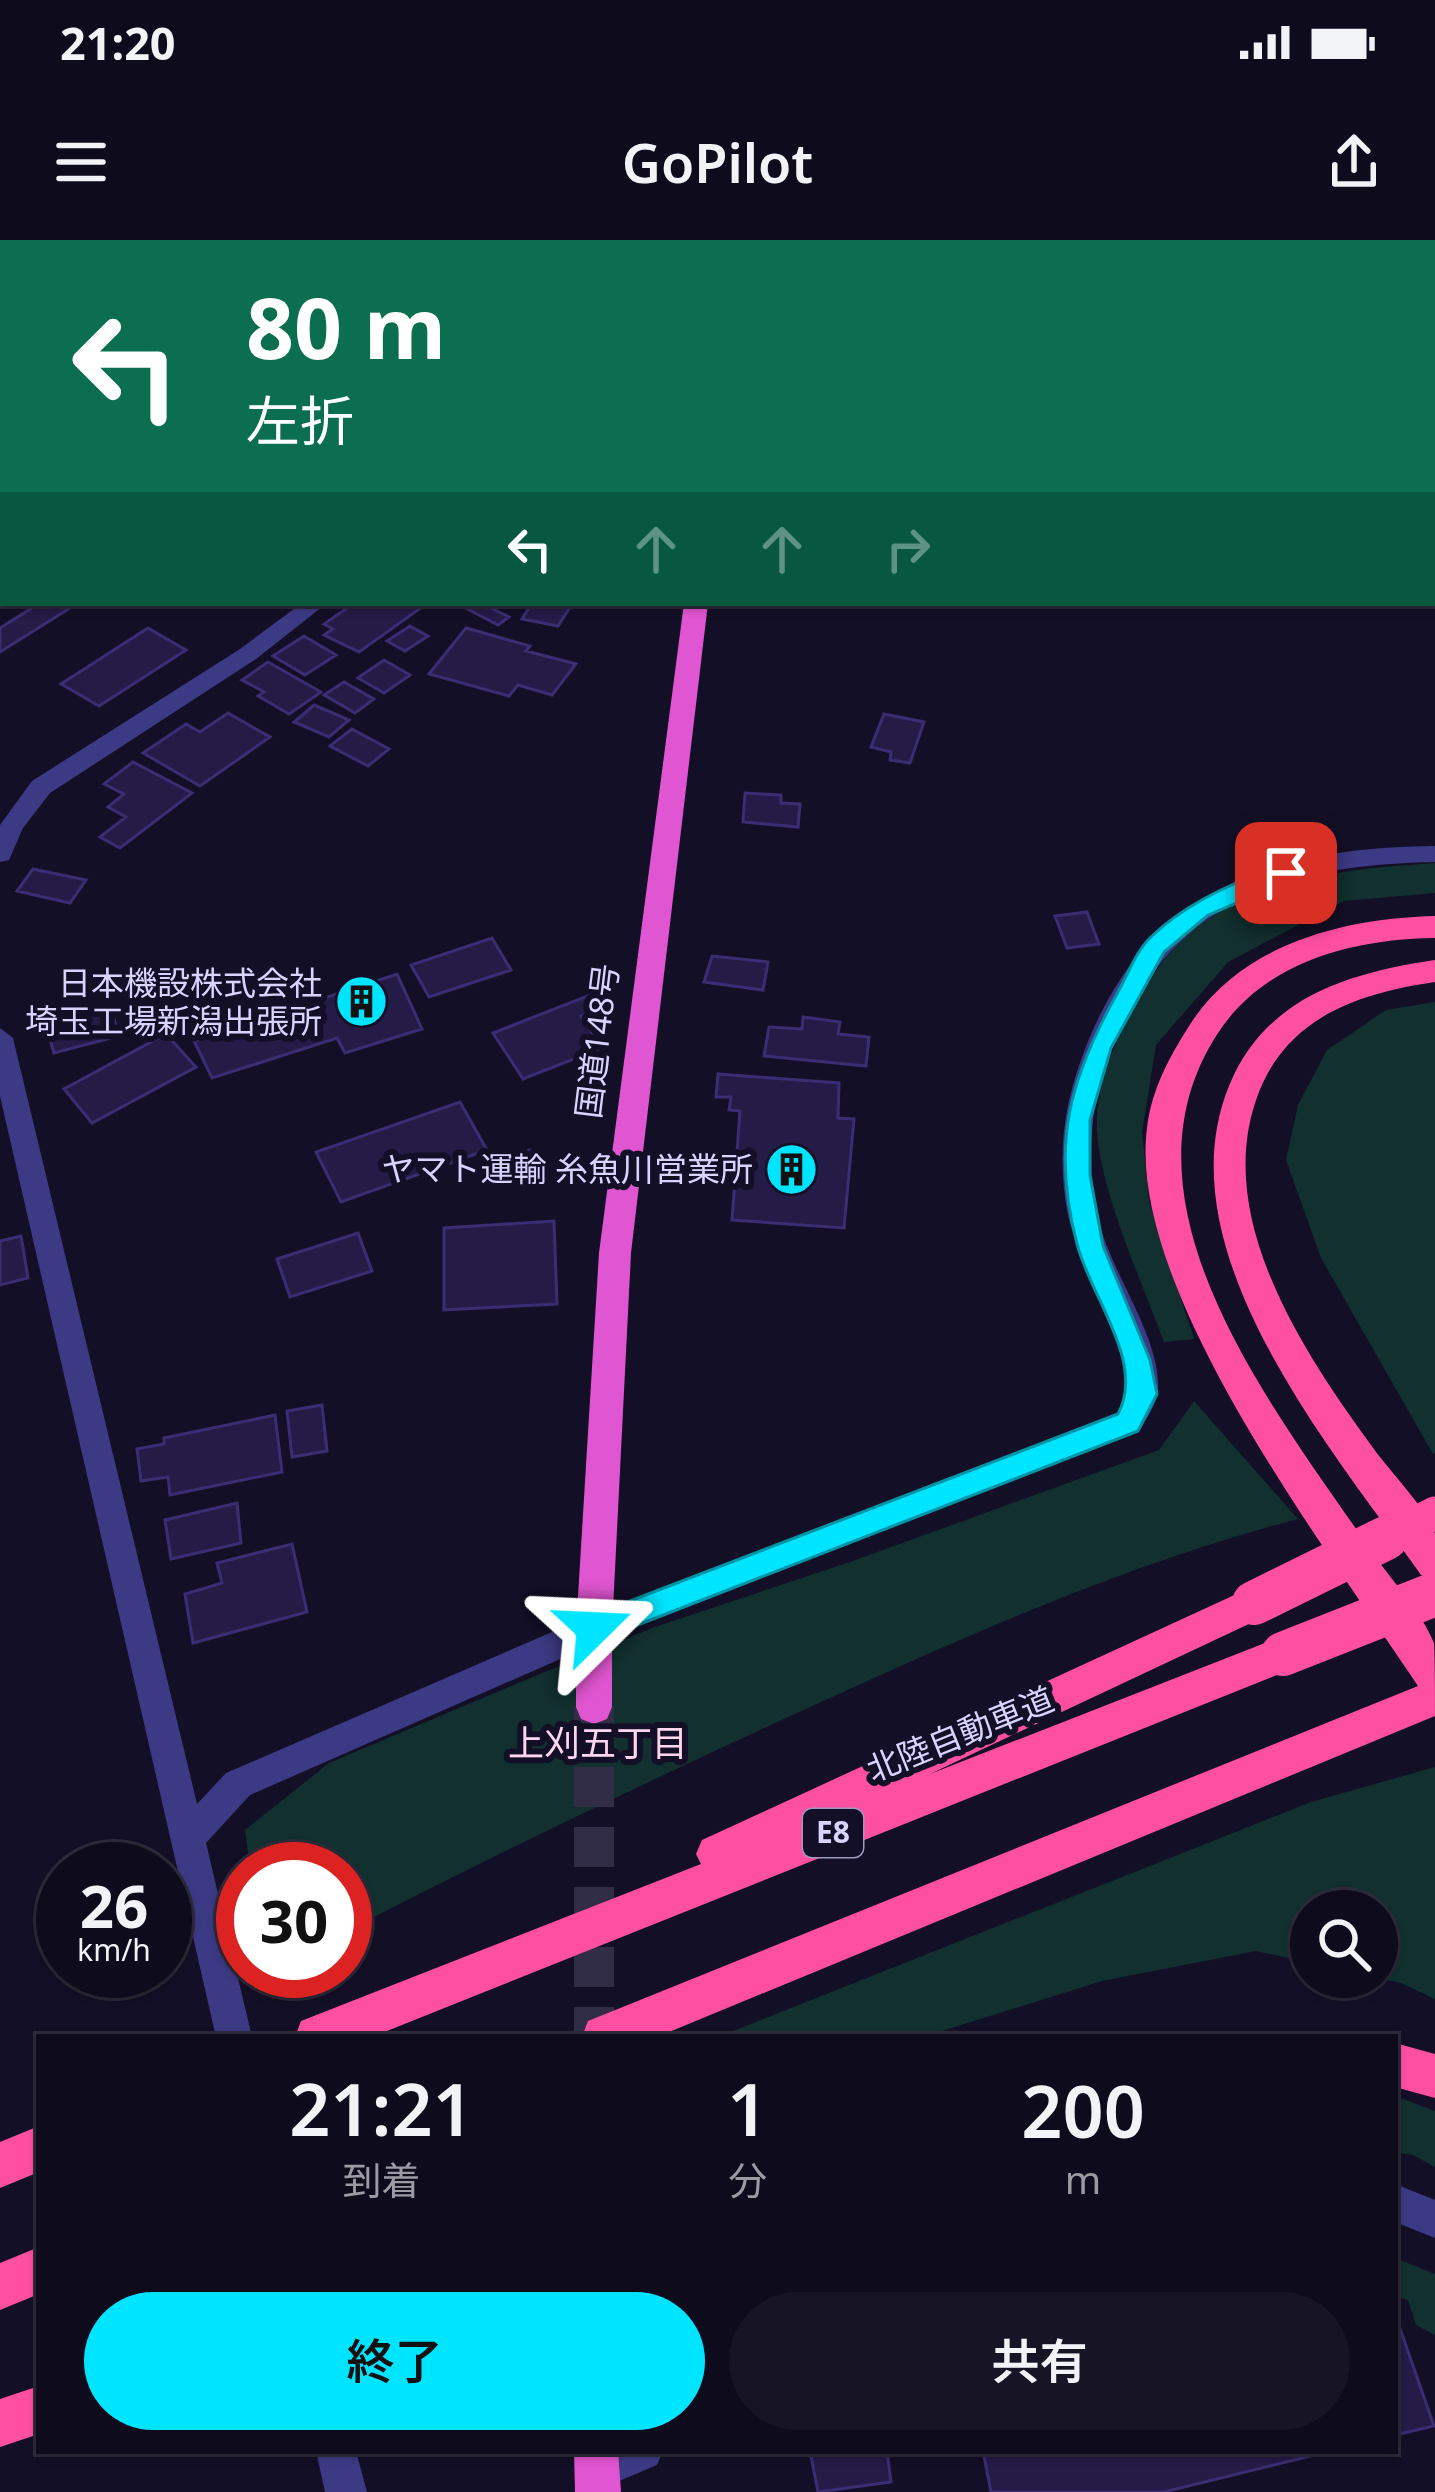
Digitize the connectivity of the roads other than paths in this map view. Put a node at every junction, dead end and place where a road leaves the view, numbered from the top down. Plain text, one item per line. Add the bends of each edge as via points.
1 (312, 606) edge
2 (697, 606) edge
3 (0, 854) edge
4 (1435, 854) edge
5 (1435, 927) edge
6 (1435, 971) edge
7 (0, 1038) edge
8 (13, 1153) edge
9 (1435, 1513) edge
10 (1435, 1563) edge
11 (1435, 1594) edge
12 (594, 1628) junction
13 (1435, 1678) edge
14 (1435, 1697) edge
15 (594, 1707) tunnel mouth
16 (189, 1837) junction
17 (382, 2011) junction
18 (233, 2034) edge
19 (324, 2034) edge
20 (611, 2034) edge
21 (1398, 2066) edge
22 (1435, 2076) edge
23 (36, 2151) edge
24 (0, 2165) edge
25 (1398, 2205) edge
26 (1435, 2219) edge
27 (36, 2271) edge
28 (0, 2287) edge
29 (36, 2411) edge
30 (0, 2423) edge
31 (337, 2454) edge
32 (637, 2454) edge
33 (597, 2472) edge
34 (346, 2492) edge

1 - 3 street via 41,787
2 - 12 highway, 国道148号 via 615,1252
4 - 12 street via 1311,865 1199,909 1155,946 1126,993 1077,1120 1077,1175 1090,1246 1136,1360 1143,1394 1128,1422
5 - 13 highway via 1358,934 1292,955 1237,987 1195,1033 1168,1087 1161,1150 1170,1221 1234,1372
6 - 10 highway via 1368,981 1317,1001 1273,1033 1242,1081 1226,1135 1228,1196 1249,1268 1288,1346
7 - 8 street
8 - 16 street
9 - 17 highway, bridge
11 - 17 highway, 北陸自動車道 / E8, bridge
12 - 15 highway, 国道148号
12 - 16 street via 238,1784
14 - 20 highway
16 - 18 street
17 - 19 highway, 北陸自動車道 / E8
21 - 22 highway
23 - 24 highway
25 - 26 street
27 - 28 highway
29 - 30 highway
31 - 34 street
32 - 33 street

